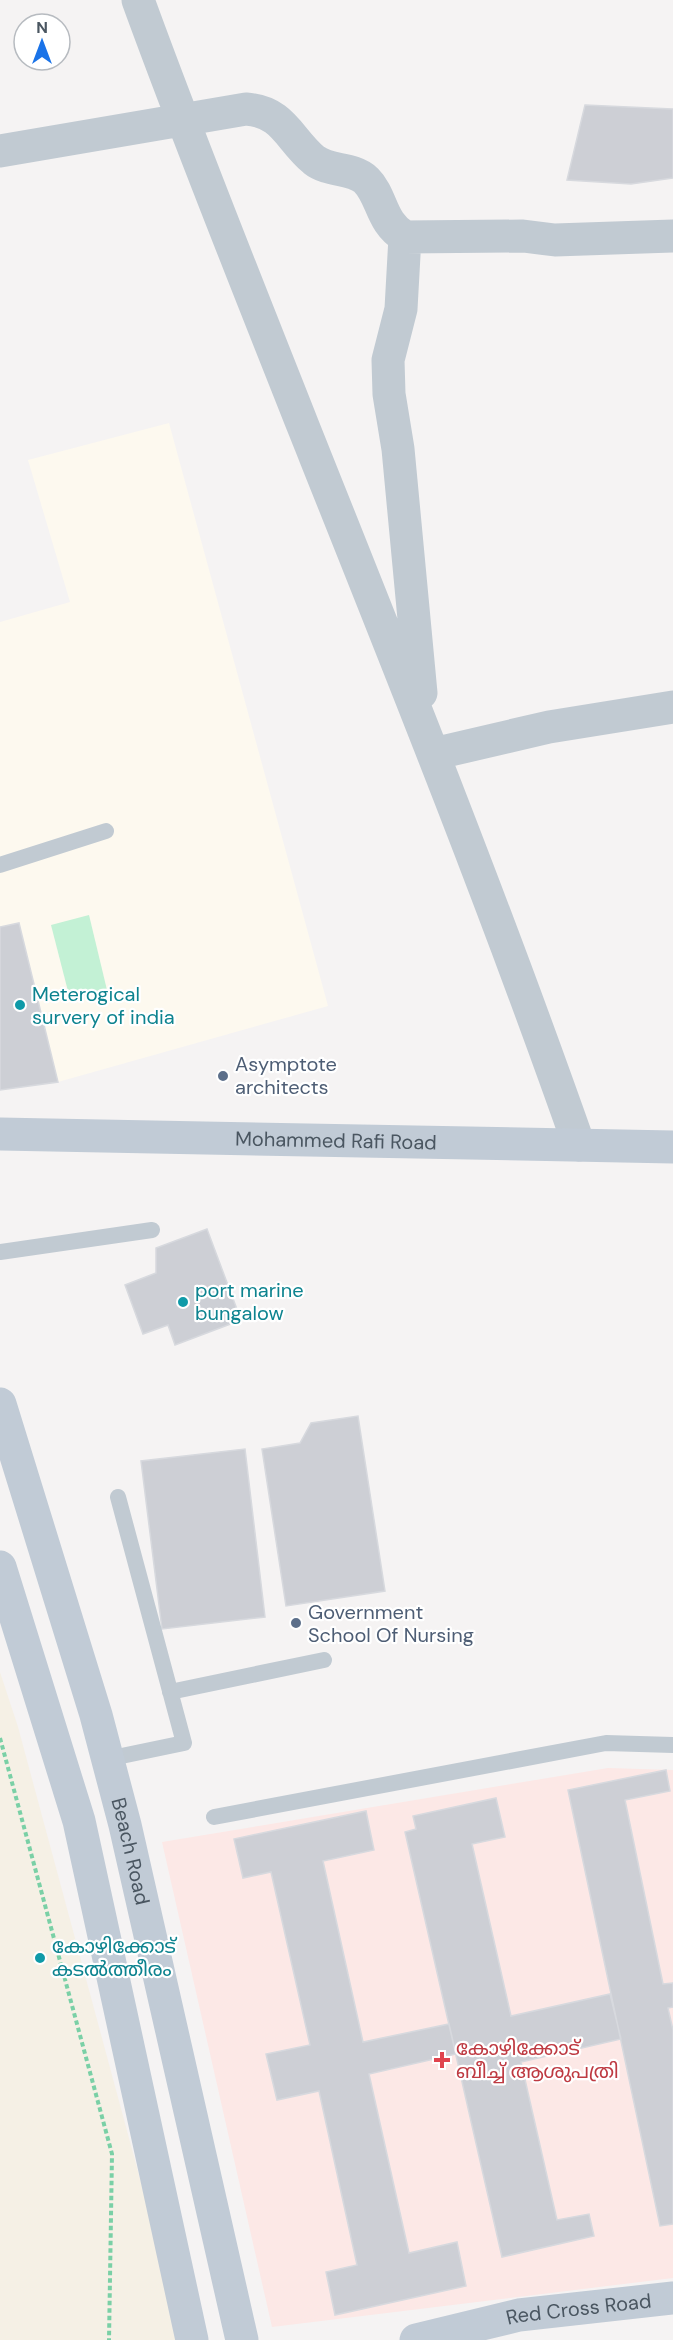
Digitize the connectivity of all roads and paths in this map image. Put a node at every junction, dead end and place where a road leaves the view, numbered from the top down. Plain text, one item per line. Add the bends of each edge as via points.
1 (138, 0) edge
2 (182, 121) junction
3 (0, 151) edge
4 (673, 236) edge
5 (405, 237) junction
6 (673, 707) edge
7 (429, 744) junction
8 (106, 831) dead end
9 (0, 865) edge
10 (0, 1134) edge
11 (579, 1145) junction
12 (673, 1147) edge
13 (152, 1230) dead end
14 (0, 1252) edge
15 (0, 1404) edge
16 (118, 1497) dead end
17 (0, 1567) edge
18 (324, 1660) dead end
19 (170, 1692) junction
20 (0, 1738) edge
21 (673, 1745) edge
22 (107, 1759) junction
23 (214, 1817) dead end
24 (673, 2298) edge
25 (109, 2340) edge
26 (192, 2340) edge
27 (242, 2340) edge
28 (416, 2340) edge

1 - 2 street
2 - 3 street
2 - 5 street via 246,109 273,116 316,162 366,180 388,222
2 - 7 street
4 - 5 street via 555,240 524,236
5 - 7 street via 401,309 388,360 389,394
6 - 7 street
7 - 11 street via 525,992
8 - 9 lane
10 - 11 main road, Mohammed Rafi Road
11 - 12 main road, Mohammed Rafi Road
13 - 14 lane
15 - 22 main road, Beach Road
16 - 19 lane
17 - 26 main road via 79,1821
18 - 19 lane
19 - 22 lane via 184,1743
20 - 25 path via 112,2154
21 - 23 lane via 606,1743
22 - 27 main road, Beach Road
24 - 28 main road, Red Cross Road via 519,2315

